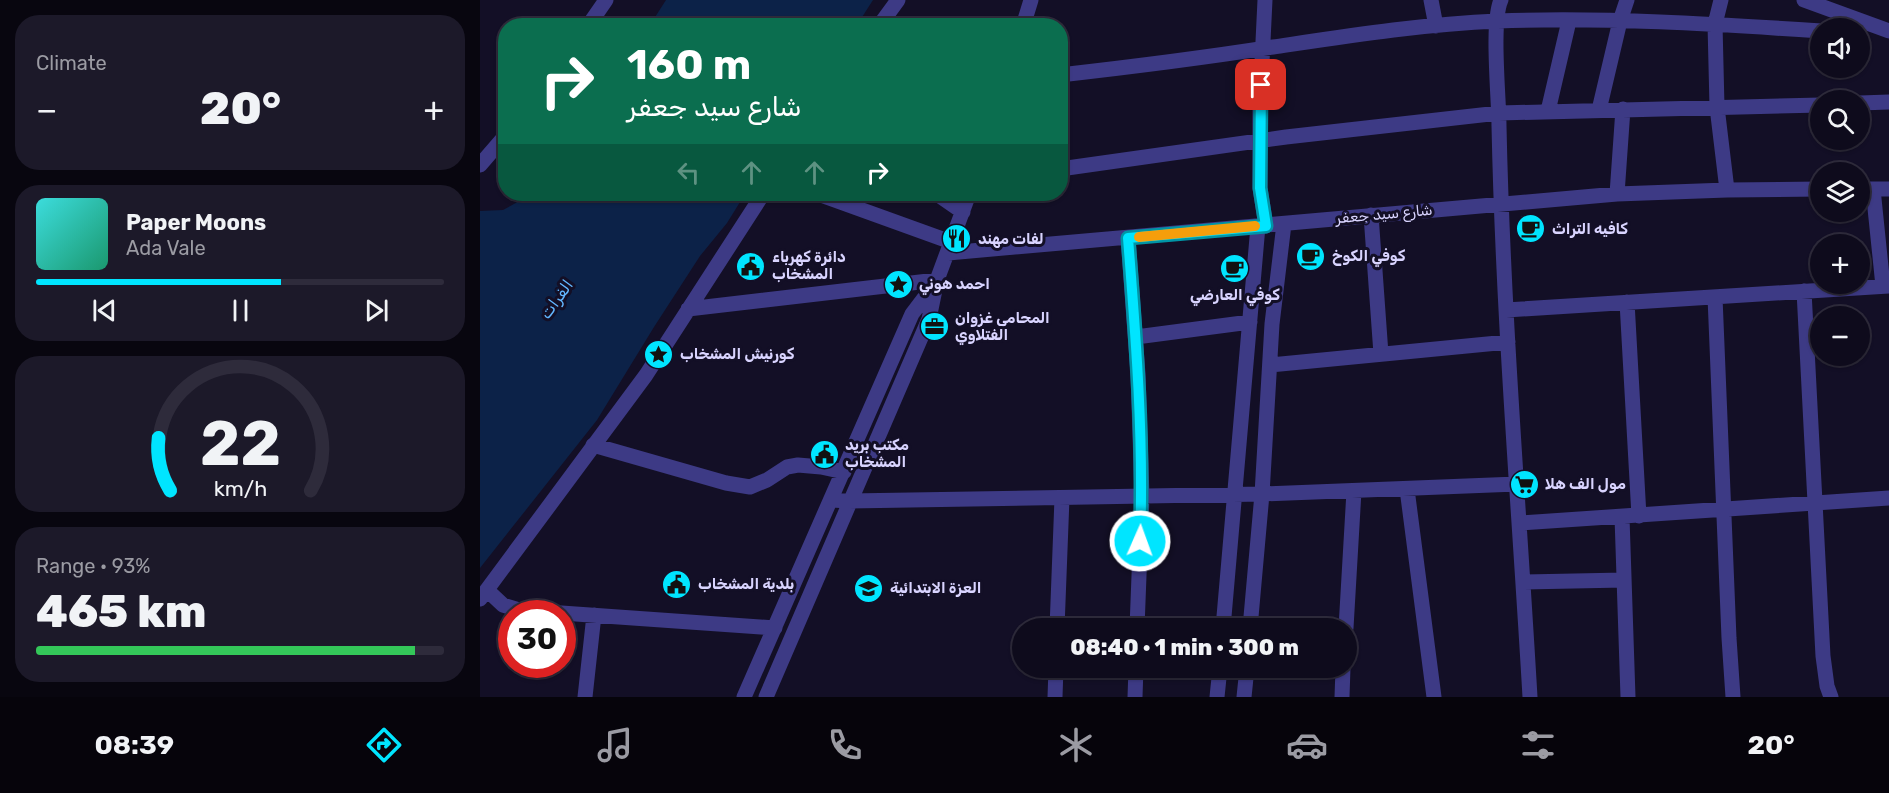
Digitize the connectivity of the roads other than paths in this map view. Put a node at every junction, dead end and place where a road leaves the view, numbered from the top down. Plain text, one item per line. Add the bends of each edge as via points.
1 (606, 0) edge
2 (898, 0) edge
3 (1031, 0) edge
4 (1265, 0) edge
5 (1431, 0) edge
6 (1502, 0) edge
7 (1628, 0) edge
8 (1721, 0) edge
9 (1804, 0) edge
10 (594, 18) edge
11 (885, 18) edge
12 (1025, 18) edge
13 (1837, 18) edge
14 (1498, 21) junction
15 (1569, 21) junction
16 (1620, 21) junction
17 (1715, 24) junction
18 (1436, 26) junction
19 (1870, 27) edge
20 (1810, 30) edge
21 (1889, 31) edge
22 (1262, 49) junction
23 (1068, 74) edge
24 (1889, 102) edge
25 (1870, 103) edge
26 (1810, 105) edge
27 (1717, 107) junction
28 (1623, 109) junction
29 (1599, 110) junction
30 (1548, 111) junction
31 (1499, 113) junction
32 (1260, 141) junction
33 (498, 144) edge
34 (480, 165) edge
35 (1068, 168) edge
36 (1810, 189) edge
37 (1870, 189) edge
38 (1889, 189) edge
39 (1727, 190) junction
40 (1617, 194) junction
41 (758, 201) edge
42 (835, 201) edge
43 (947, 201) edge
44 (967, 201) edge
45 (1502, 203) junction
46 (1870, 208) edge
47 (963, 212) junction
48 (1371, 215) junction
49 (1284, 224) junction
50 (1262, 226) junction
51 (1128, 238) junction
52 (949, 247) junction
53 (937, 280) junction
54 (1886, 286) edge
55 (1804, 291) junction
56 (1715, 297) junction
57 (1628, 302) junction
58 (688, 309) junction
59 (1506, 310) junction
60 (1250, 322) junction
61 (1136, 337) junction
62 (1508, 342) junction
63 (1381, 354) junction
64 (1270, 365) junction
65 (593, 446) junction
66 (844, 472) junction
67 (1517, 484) junction
68 (1407, 489) junction
69 (1354, 491) junction
70 (1236, 495) junction
71 (1262, 495) junction
72 (1142, 497) junction
73 (1062, 498) junction
74 (1889, 498) edge
75 (832, 500) junction
76 (849, 501) junction
77 (1816, 504) junction
78 (1724, 510) junction
79 (1639, 516) junction
80 (1622, 517) junction
81 (1520, 523) junction
82 (1624, 580) junction
83 (1523, 582) junction
84 (484, 594) edge
85 (594, 615) junction
86 (1057, 618) edge
87 (1137, 618) edge
88 (1224, 618) edge
89 (1251, 618) edge
90 (1347, 618) edge
91 (775, 628) junction
92 (1056, 678) edge
93 (1136, 678) edge
94 (1219, 678) edge
95 (1245, 678) edge
96 (1343, 678) edge
97 (585, 697) edge
98 (744, 697) edge
99 (766, 697) edge
100 (1055, 697) edge
101 (1135, 697) edge
102 (1217, 697) edge
103 (1244, 697) edge
104 (1342, 697) edge
105 (1434, 697) edge
106 (1530, 697) edge
107 (1628, 697) edge
108 (1733, 697) edge
109 (1831, 697) edge

1 - 10 street
2 - 11 street
3 - 12 street
4 - 22 street
5 - 18 street
6 - 14 street
7 - 16 street
8 - 17 street
9 - 13 street
14 - 15 street
14 - 18 street
14 - 31 street
15 - 16 street
15 - 30 street
16 - 17 street
16 - 29 street
17 - 20 street
17 - 27 street
18 - 22 street
19 - 21 street
22 - 23 street
22 - 32 street
24 - 25 street
26 - 27 street
27 - 28 street
27 - 39 street
28 - 29 street
28 - 40 street
29 - 30 street
30 - 31 street
31 - 32 street
31 - 45 street
32 - 35 street
32 - 50 street
33 - 34 street
36 - 39 street, شارع سيد جعفر
37 - 38 street
39 - 40 street, شارع سيد جعفر
40 - 45 street, شارع سيد جعفر
41 - 58 street
42 - 52 street
43 - 47 street
44 - 47 street
45 - 48 street, شارع سيد جعفر
45 - 59 street
46 - 54 street
47 - 52 street
48 - 49 street, شارع سيد جعفر
48 - 63 street
49 - 50 street, شارع سيد جعفر
49 - 64 street
50 - 51 street, شارع سيد جعفر
50 - 60 street
51 - 52 street, شارع سيد جعفر
51 - 61 street
52 - 53 street
53 - 58 street
53 - 66 street via 912,314
53 - 76 street via 929,319
54 - 55 street
55 - 56 street
55 - 77 street
56 - 57 street
56 - 78 street
57 - 59 street
57 - 79 street
58 - 65 street via 646,375
59 - 62 street
60 - 61 street
60 - 70 street
61 - 72 street
62 - 63 street
62 - 67 street
63 - 64 street
64 - 71 street
65 - 66 street via 750,488 798,465
65 - 84 street
66 - 75 street
67 - 68 street
67 - 81 street
68 - 69 street
68 - 105 street
69 - 71 street
69 - 90 street
70 - 71 street
70 - 72 street
70 - 88 street
71 - 89 street
72 - 73 street
72 - 87 street
73 - 76 street
73 - 86 street
74 - 77 street
75 - 76 street
75 - 91 street
76 - 99 street
77 - 78 street
77 - 109 street via 1823,656
78 - 79 street
78 - 108 street
79 - 80 street
80 - 81 street
80 - 82 street
81 - 83 street
82 - 83 street
82 - 107 street
83 - 106 street
84 - 85 street via 511,609
85 - 91 street
85 - 97 street
91 - 98 street
92 - 100 street
93 - 101 street
94 - 102 street
95 - 103 street
96 - 104 street

